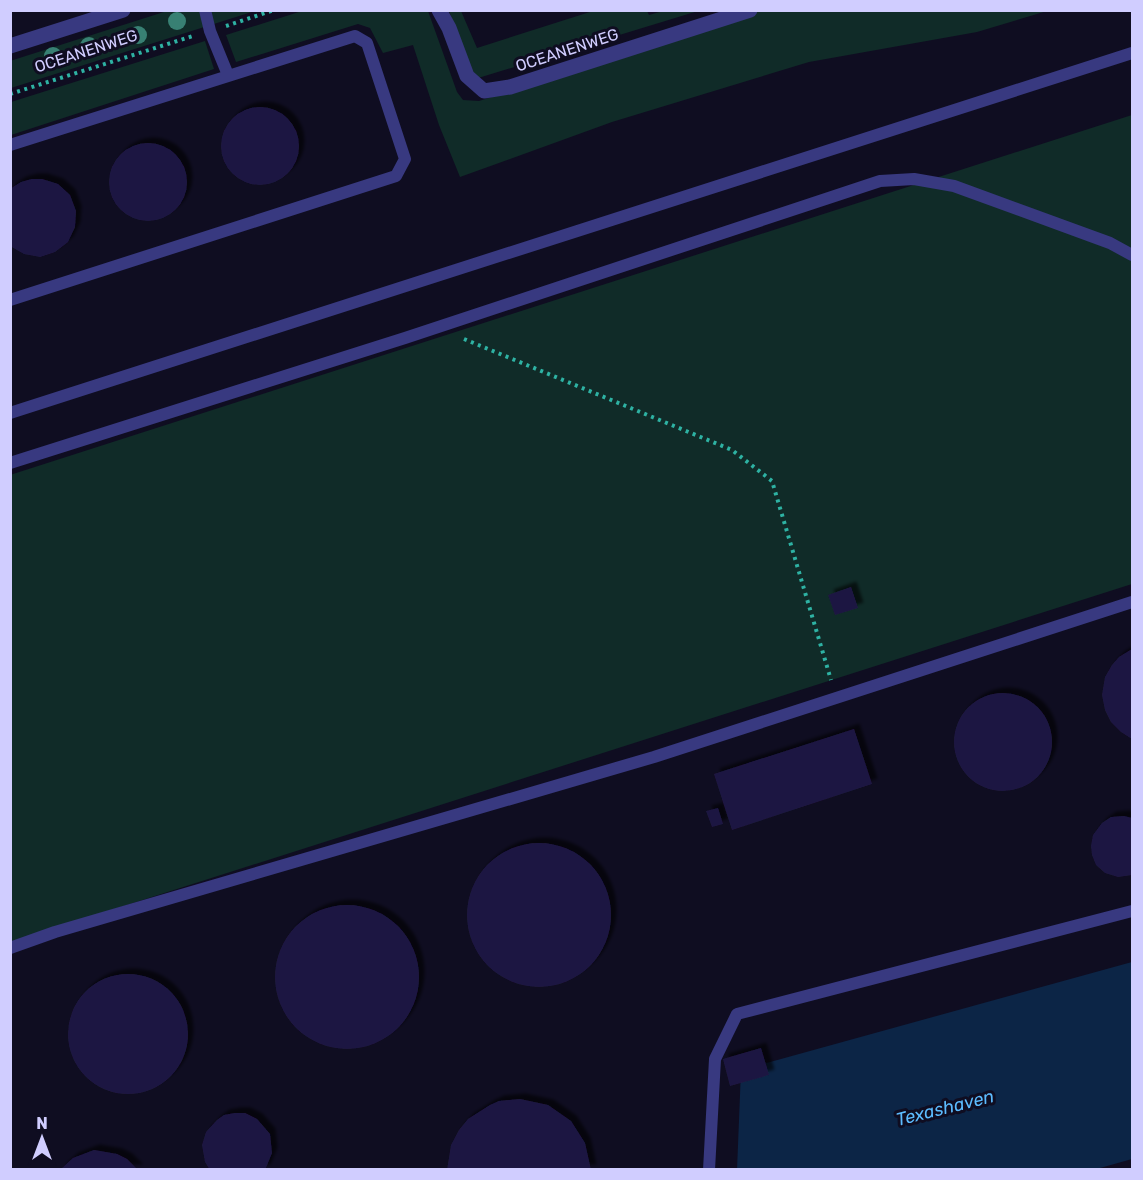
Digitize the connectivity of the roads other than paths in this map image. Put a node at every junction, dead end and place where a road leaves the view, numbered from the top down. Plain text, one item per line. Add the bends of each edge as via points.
1 (123, 10) edge
2 (205, 10) edge
3 (439, 10) edge
4 (750, 10) edge
5 (10, 46) edge
6 (1132, 53) edge
7 (228, 75) junction
8 (10, 145) edge
9 (1132, 255) edge
10 (10, 300) edge
11 (10, 413) edge
12 (10, 463) edge
13 (1132, 602) edge
14 (1132, 911) edge
15 (10, 948) edge
16 (709, 1170) edge

1 - 5 street, OCEANENWEG
2 - 7 lane
3 - 4 street, OCEANENWEG via 467,76 484,91 510,87
6 - 11 lane
7 - 8 lane
7 - 10 lane via 355,36 367,43 405,159 396,176
9 - 12 lane via 1110,243 954,186 914,179 880,181
13 - 15 lane via 654,757
14 - 16 lane via 738,1014 715,1059

